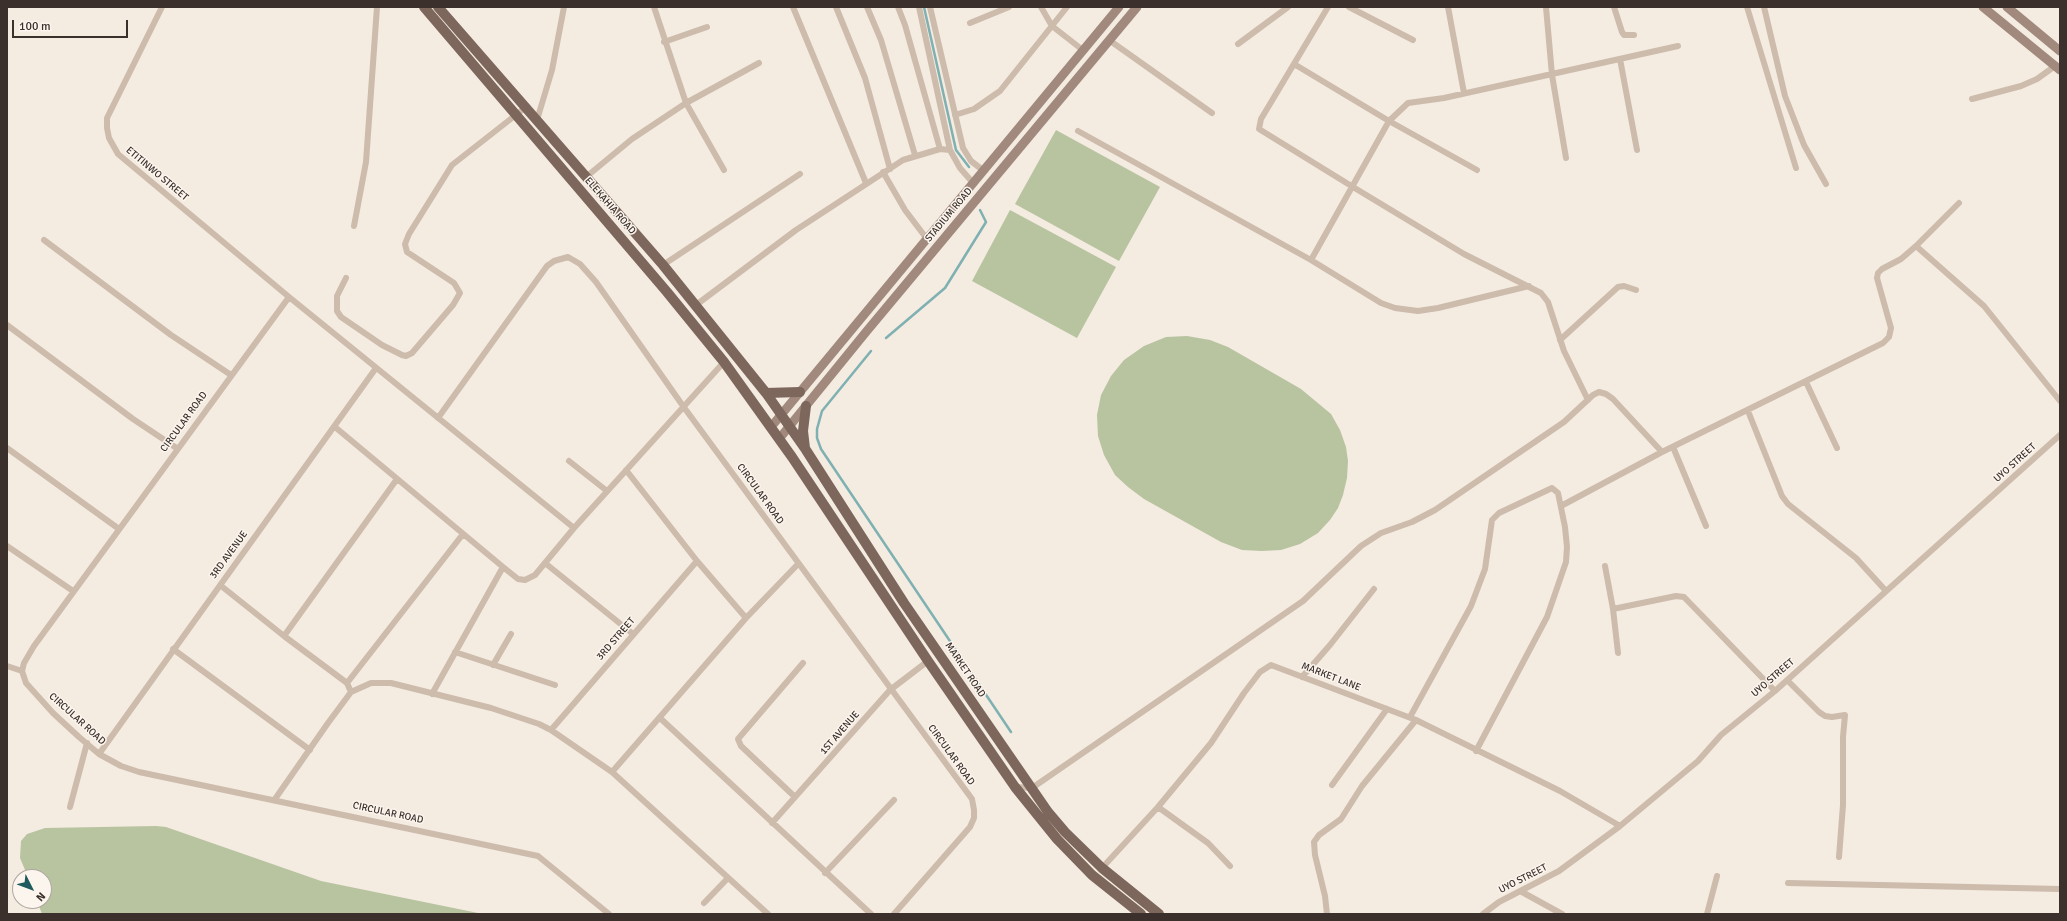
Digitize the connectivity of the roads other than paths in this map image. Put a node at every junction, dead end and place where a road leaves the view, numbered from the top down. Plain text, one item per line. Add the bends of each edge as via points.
1 (162, 7) edge
2 (377, 7) edge
3 (424, 7) edge
4 (438, 7) edge
5 (564, 7) edge
6 (654, 7) edge
7 (792, 7) edge
8 (836, 7) edge
9 (867, 7) edge
10 (898, 7) edge
11 (919, 7) edge
12 (930, 7) edge
13 (1009, 7) edge
14 (1041, 7) edge
15 (1068, 7) edge
16 (1119, 7) edge
17 (1137, 7) edge
18 (1288, 7) edge
19 (1328, 7) edge
20 (1349, 7) edge
21 (1448, 7) edge
22 (1546, 7) edge
23 (1614, 7) edge
24 (1747, 7) edge
25 (1764, 7) edge
26 (2007, 7) edge
27 (1988, 8) edge
28 (970, 23) dead end
29 (706, 26) dead end
30 (1052, 26) junction
31 (1634, 35) dead end
32 (1109, 40) junction
33 (1413, 40) dead end
34 (664, 42) junction
35 (1238, 44) dead end
36 (1678, 46) dead end
37 (2060, 50) edge
38 (1084, 51) junction
39 (1620, 59) junction
40 (758, 63) dead end
41 (1294, 64) junction
42 (2058, 68) edge
43 (1552, 74) junction
44 (1464, 93) junction
45 (1972, 99) dead end
46 (686, 103) junction
47 (526, 107) junction
48 (1212, 113) dead end
49 (514, 115) junction
50 (955, 115) junction
51 (537, 120) junction
52 (1389, 121) junction
53 (1078, 131) dead end
54 (940, 149) junction
55 (950, 150) junction
56 (1637, 150) dead end
57 (915, 155) junction
58 (1566, 158) dead end
59 (890, 168) junction
60 (1796, 168) dead end
61 (724, 170) dead end
62 (1477, 170) dead end
63 (984, 171) junction
64 (883, 172) junction
65 (800, 174) dead end
66 (586, 177) junction
67 (866, 183) junction
68 (974, 184) junction
69 (1826, 184) dead end
70 (1353, 187) junction
71 (1959, 203) dead end
72 (354, 226) dead end
73 (927, 239) junction
74 (44, 240) dead end
75 (1916, 246) junction
76 (1311, 260) junction
77 (663, 265) junction
78 (346, 278) dead end
79 (1529, 286) junction
80 (1636, 290) dead end
81 (289, 297) junction
82 (696, 305) junction
83 (7, 325) edge
84 (1560, 340) junction
85 (724, 362) junction
86 (376, 368) junction
87 (230, 375) junction
88 (1806, 382) junction
89 (800, 392) junction
90 (766, 393) junction
91 (1588, 400) junction
92 (2060, 401) edge
93 (683, 406) junction
94 (806, 406) junction
95 (1748, 411) junction
96 (781, 414) junction
97 (438, 418) junction
98 (335, 427) junction
99 (771, 427) junction
100 (790, 427) junction
101 (2060, 435) edge
102 (779, 439) junction
103 (1673, 447) junction
104 (7, 448) edge
105 (1837, 448) dead end
106 (178, 449) junction
107 (806, 450) junction
108 (1662, 452) junction
109 (569, 461) dead end
110 (626, 470) junction
111 (397, 479) junction
112 (607, 491) junction
113 (1561, 506) junction
114 (1706, 526) dead end
115 (574, 528) junction
116 (119, 529) junction
117 (463, 534) junction
118 (7, 546) edge
119 (697, 561) junction
120 (545, 563) junction
121 (798, 564) junction
122 (1605, 566) dead end
123 (503, 567) junction
124 (220, 585) junction
125 (1374, 589) dead end
126 (73, 591) junction
127 (1886, 591) junction
128 (1613, 609) junction
129 (746, 618) junction
130 (510, 634) dead end
131 (633, 634) junction
132 (284, 636) junction
133 (173, 649) junction
134 (455, 652) junction
135 (1618, 653) dead end
136 (928, 661) junction
137 (803, 663) dead end
138 (493, 665) junction
139 (7, 666) edge
140 (22, 671) junction
141 (1302, 677) junction
142 (1787, 680) junction
143 (347, 683) junction
144 (556, 685) dead end
145 (890, 690) junction
146 (1775, 691) junction
147 (351, 692) junction
148 (432, 694) junction
149 (1386, 709) junction
150 (660, 718) junction
151 (1413, 718) junction
152 (551, 730) junction
153 (87, 744) junction
154 (310, 750) junction
155 (1476, 751) junction
156 (99, 754) junction
157 (612, 772) junction
158 (1332, 785) dead end
159 (1015, 787) junction
160 (1032, 788) junction
161 (795, 797) junction
162 (275, 799) junction
163 (894, 800) dead end
164 (70, 807) dead end
165 (1158, 807) junction
166 (772, 822) junction
167 (1620, 826) junction
168 (1839, 857) dead end
169 (1230, 866) dead end
170 (1102, 868) junction
171 (825, 873) junction
172 (1717, 876) dead end
173 (728, 878) junction
174 (1788, 883) dead end
175 (2060, 889) edge
176 (1522, 892) junction
177 (704, 902) dead end
178 (609, 914) edge
179 (768, 914) edge
180 (871, 914) edge
181 (894, 914) edge
182 (1141, 914) edge
183 (1159, 914) edge
184 (1327, 914) edge
185 (1483, 914) edge
186 (1562, 914) edge
187 (1707, 914) edge

1 - 81 street, ETITINWO STREET via 108,118 107,128 112,146 144,177
2 - 72 street via 366,162
3 - 49 main road, ELEKAHIA ROAD
4 - 47 main road, ELEKAHIA ROAD
5 - 51 street via 552,70
6 - 34 street
7 - 67 street
8 - 59 street via 865,78
9 - 57 street via 881,40
10 - 54 street
11 - 55 street
12 - 50 street
13 - 28 street
14 - 30 street
15 - 30 street
16 - 38 main road, STADIUM ROAD
17 - 32 main road, STADIUM ROAD
18 - 35 street
19 - 41 street
20 - 33 street
21 - 44 street
22 - 43 street
23 - 31 street via 1624,35
24 - 60 street
25 - 69 street via 1785,96 1804,145
26 - 37 main road
27 - 42 main road
29 - 34 street
30 - 38 street
30 - 50 street via 1000,91 974,109
32 - 48 street
32 - 94 main road, STADIUM ROAD
34 - 46 street
36 - 39 street
38 - 63 main road, STADIUM ROAD
39 - 43 street
39 - 56 street
40 - 46 street
41 - 52 street
41 - 70 street via 1261,119 1259,129
42 - 45 street via 2021,86
43 - 44 street
43 - 58 street
44 - 52 street via 1408,104
46 - 61 street
46 - 66 street via 632,139
47 - 49 street
47 - 51 main road, ELEKAHIA ROAD
49 - 78 street via 449,168 405,244 407,252 454,284 460,293 449,310 412,353 402,355 382,345 341,317 337,311 337,296
49 - 85 main road, ELEKAHIA ROAD
50 - 63 street via 966,154
51 - 66 main road, ELEKAHIA ROAD
52 - 62 street
52 - 70 street
53 - 76 street
54 - 55 street
54 - 57 street
55 - 68 street via 960,168
57 - 59 street
59 - 64 street
63 - 68 main road, STADIUM ROAD
64 - 67 street
64 - 73 street via 915,225
65 - 77 street
66 - 77 main road, ELEKAHIA ROAD
67 - 82 street via 796,230
68 - 73 main road, STADIUM ROAD
70 - 76 street
70 - 79 street via 1464,254
71 - 75 street
73 - 89 main road, STADIUM ROAD
74 - 87 street via 171,335
75 - 88 street via 1878,273 1877,278 1891,328 1889,337 1883,343
75 - 92 street via 1984,306
76 - 79 street via 1381,303 1406,311 1438,308
77 - 82 main road, ELEKAHIA ROAD
79 - 84 street via 1541,292 1546,298
80 - 84 street via 1618,287
81 - 86 street, ETITINWO STREET
81 - 87 street, CIRCULAR ROAD
82 - 90 main road, ELEKAHIA ROAD
83 - 106 street via 133,419
84 - 91 street
85 - 93 street
85 - 99 main road, ELEKAHIA ROAD
86 - 97 street, ETITINWO STREET
86 - 98 street, 3RD AVENUE
87 - 106 street, CIRCULAR ROAD
88 - 95 street
88 - 105 street
89 - 90 main road
89 - 96 main road, STADIUM ROAD
90 - 96 main road, ELEKAHIA ROAD
91 - 108 street via 1599,392 1606,394
91 - 160 street via 1564,422 1435,510 1412,522 1381,533 1361,546 1303,601
93 - 97 street, CIRCULAR ROAD via 590,274 568,257 547,266
93 - 110 street
93 - 121 street, CIRCULAR ROAD
94 - 100 main road, STADIUM ROAD
94 - 107 main road via 803,431
95 - 103 street
95 - 127 street via 1782,496 1788,504 1856,558
96 - 99 main road, STADIUM ROAD
96 - 100 main road, MARKET ROAD
97 - 115 street, ETITINWO STREET
98 - 111 street
98 - 124 street, 3RD AVENUE
99 - 102 main road
100 - 102 main road, STADIUM ROAD
100 - 107 main road, MARKET ROAD
101 - 127 street, UYO STREET
102 - 136 main road
103 - 108 street
103 - 114 street
104 - 116 street
106 - 116 street, CIRCULAR ROAD
107 - 160 main road, MARKET ROAD via 904,602
108 - 113 street
109 - 112 street
110 - 112 street
110 - 119 street
111 - 117 street
111 - 132 street
112 - 115 street
113 - 151 street via 1558,493 1548,488 1496,516 1491,525 1485,570 1471,606
113 - 155 street via 1567,547 1560,582 1547,617
115 - 120 street
116 - 126 street, CIRCULAR ROAD
117 - 123 street
117 - 143 street
118 - 126 street
119 - 129 street
119 - 131 street, 3RD STREET
120 - 123 street via 535,575 525,580 518,579
120 - 131 street
121 - 129 street
121 - 145 street, CIRCULAR ROAD
122 - 128 street
123 - 134 street
124 - 132 street
124 - 133 street, 3RD AVENUE
125 - 141 street
126 - 140 street, CIRCULAR ROAD via 34,646
127 - 142 street, UYO STREET
128 - 135 street
128 - 146 street via 1681,596 1688,600
129 - 150 street
130 - 138 street
131 - 152 street, 3RD STREET
132 - 143 street
133 - 154 street
133 - 156 street, 3RD AVENUE
134 - 138 street
134 - 148 street
136 - 145 street, 1ST AVENUE
136 - 159 main road
137 - 161 street via 738,739 741,746
138 - 144 street
139 - 140 street
140 - 153 street, CIRCULAR ROAD via 26,683 33,692
141 - 149 street, MARKET LANE
141 - 165 street, MARKET LANE via 1271,665 1265,667 1244,693 1212,743
142 - 146 street, UYO STREET
142 - 168 street via 1825,716 1845,716
143 - 147 street
145 - 161 street, 1ST AVENUE
145 - 181 street, CIRCULAR ROAD via 972,799 974,810 970,827
146 - 167 street, UYO STREET via 1721,735 1698,761
147 - 148 street via 362,685 378,682
147 - 154 street
148 - 152 street via 491,708
149 - 151 street, MARKET LANE
149 - 158 street
150 - 157 street
150 - 166 street
151 - 155 street, MARKET LANE
151 - 184 street via 1362,786 1341,819 1319,835 1314,842
152 - 157 street
153 - 156 street, CIRCULAR ROAD
153 - 164 street
154 - 162 street
155 - 167 street, MARKET LANE via 1560,791
156 - 162 street, CIRCULAR ROAD via 139,772
157 - 173 street
159 - 160 street
159 - 182 main road via 1057,839 1092,875
160 - 170 main road, MARKET ROAD via 1065,832
161 - 166 street, 1ST AVENUE
162 - 178 street, CIRCULAR ROAD via 538,856
163 - 171 street
165 - 169 street via 1208,843
165 - 170 street, MARKET LANE
166 - 171 street
167 - 176 street, UYO STREET via 1559,871
170 - 183 main road, MARKET ROAD
171 - 180 street
172 - 187 street
173 - 177 street
173 - 179 street
174 - 175 street
176 - 185 street, UYO STREET via 1499,902
176 - 186 street

